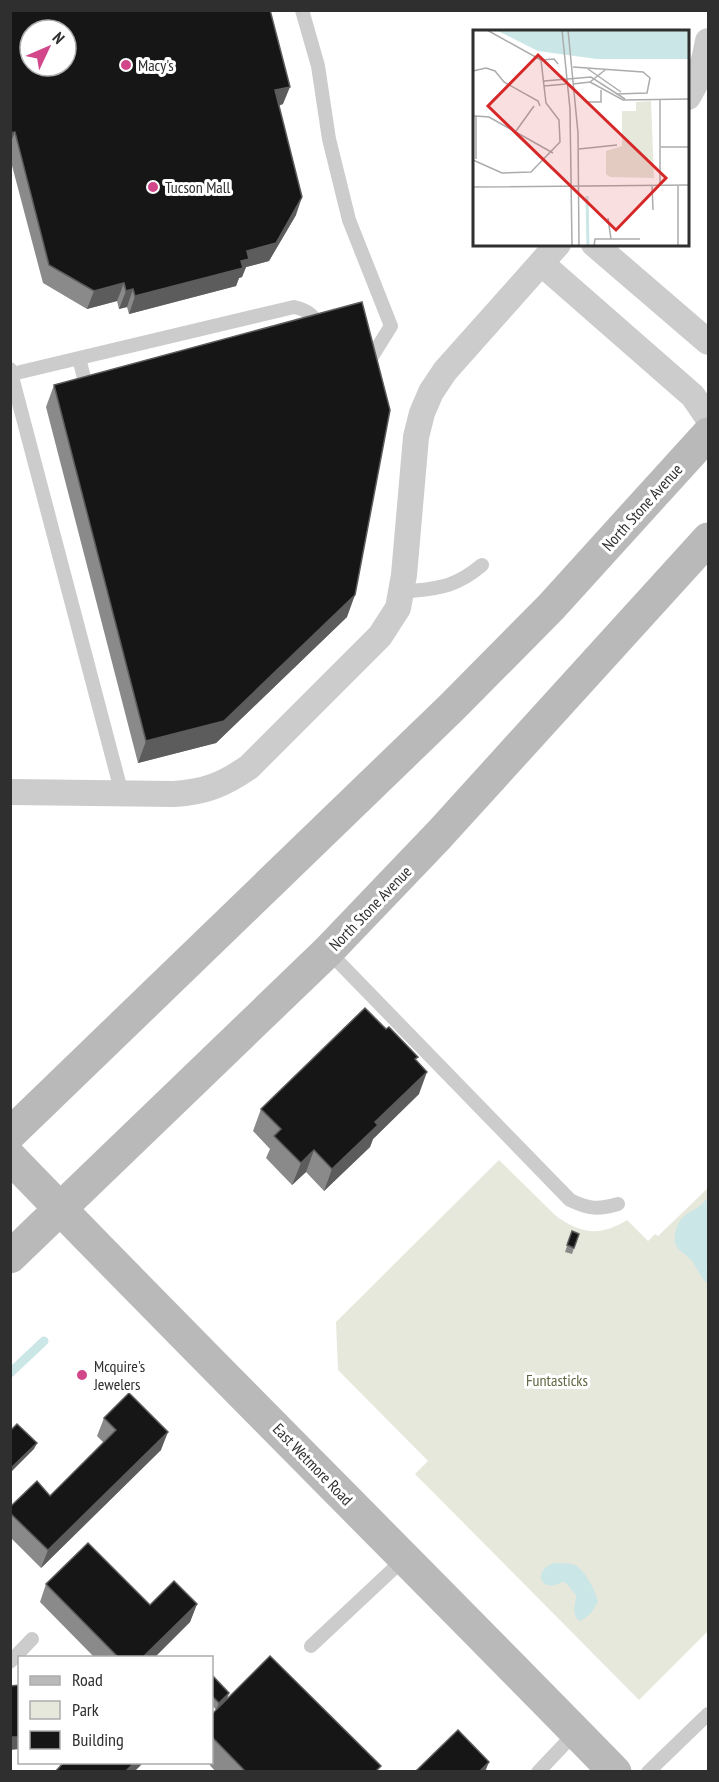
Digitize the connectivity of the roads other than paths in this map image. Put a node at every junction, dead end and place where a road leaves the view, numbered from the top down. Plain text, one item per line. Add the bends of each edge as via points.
1 (302, 10) edge
2 (708, 52) edge
3 (689, 94) edge
4 (556, 246) edge
5 (596, 246) edge
6 (541, 263) junction
7 (320, 329) edge
8 (708, 342) edge
9 (79, 358) junction
10 (365, 367) edge
11 (11, 372) edge
12 (89, 396) edge
13 (708, 418) edge
14 (708, 434) edge
15 (708, 539) edge
16 (482, 565) dead end
17 (402, 592) junction
18 (10, 792) edge
19 (122, 794) junction
20 (328, 951) junction
21 (10, 1134) edge
22 (10, 1157) edge
23 (618, 1204) dead end
24 (60, 1209) junction
25 (10, 1257) edge
26 (405, 1558) junction
27 (32, 1639) dead end
28 (311, 1646) dead end
29 (10, 1662) edge
30 (708, 1714) edge
31 (576, 1732) junction
32 (538, 1772) edge
33 (615, 1772) edge
34 (648, 1772) edge

1 - 10 lane via 318,66 329,140 349,220 391,326
2 - 3 street
4 - 6 street
5 - 8 street
6 - 13 street via 693,396
6 - 17 street via 445,371 422,413 416,437
7 - 9 lane via 316,318 305,309 294,307 233,327
9 - 11 lane
9 - 12 lane
11 - 19 lane
14 - 21 main road, North Stone Avenue via 551,607 452,707
15 - 20 main road, North Stone Avenue via 434,841
16 - 17 lane via 449,586
17 - 19 street via 398,608 380,636 249,768 211,789
18 - 19 street
20 - 23 lane via 570,1200 601,1209
20 - 24 main road, North Stone Avenue
22 - 24 main road, East Wetmore Road
24 - 25 main road, North Stone Avenue
24 - 26 main road, East Wetmore Road
26 - 28 lane
26 - 31 main road, East Wetmore Road
27 - 29 lane
30 - 34 lane
31 - 32 lane
31 - 33 main road, East Wetmore Road

